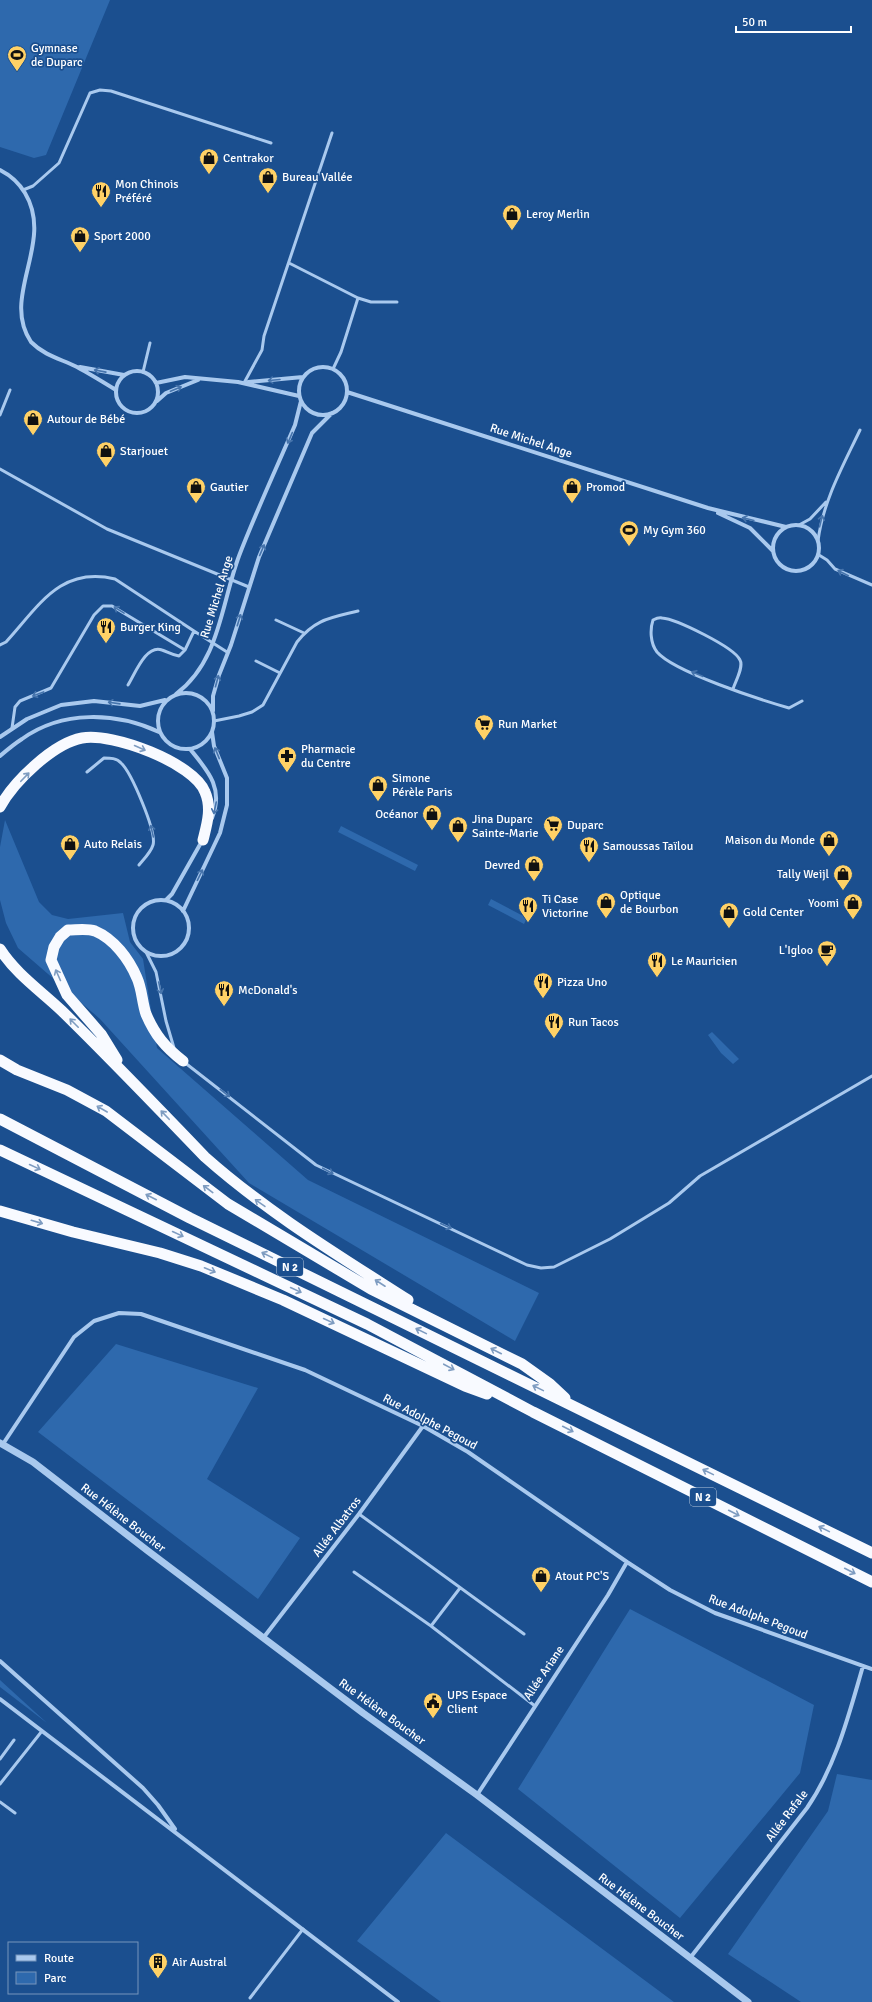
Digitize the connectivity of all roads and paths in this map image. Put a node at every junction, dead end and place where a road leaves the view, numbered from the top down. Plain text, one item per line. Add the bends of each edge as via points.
1 (332, 132) dead end
2 (271, 144) dead end
3 (0, 170) edge
4 (23, 190) junction
5 (289, 263) junction
6 (21, 270) dead end
7 (358, 298) junction
8 (397, 302) dead end
9 (18, 319) dead end
10 (150, 343) dead end
11 (76, 366) junction
12 (333, 369) junction
13 (143, 372) junction
14 (124, 376) junction
15 (303, 377) junction
16 (199, 380) junction
17 (156, 383) junction
18 (244, 383) junction
19 (10, 390) dead end
20 (116, 390) junction
21 (347, 392) junction
22 (299, 396) junction
23 (302, 401) junction
24 (156, 402) junction
25 (332, 413) junction
26 (0, 414) edge
27 (860, 430) dead end
28 (0, 469) edge
29 (827, 501) junction
30 (708, 508) junction
31 (799, 525) junction
32 (786, 527) junction
33 (818, 541) junction
34 (773, 551) junction
35 (819, 555) junction
36 (231, 579) junction
37 (872, 585) edge
38 (249, 587) junction
39 (358, 611) dead end
40 (276, 620) dead end
41 (194, 632) junction
42 (304, 633) junction
43 (214, 644) junction
44 (0, 645) edge
45 (185, 650) junction
46 (227, 652) junction
47 (256, 661) dead end
48 (280, 673) junction
49 (128, 685) dead end
50 (733, 689) junction
51 (176, 694) junction
52 (166, 700) junction
53 (802, 701) dead end
54 (212, 711) junction
55 (214, 721) junction
56 (12, 728) junction
57 (159, 732) junction
58 (212, 732) junction
59 (0, 737) edge
60 (190, 749) junction
61 (0, 756) edge
62 (87, 772) dead end
63 (0, 807) edge
64 (203, 840) junction
65 (139, 865) dead end
66 (166, 900) junction
67 (183, 910) junction
68 (0, 949) edge
69 (146, 952) junction
70 (0, 1060) edge
71 (183, 1061) junction
72 (126, 1076) junction
73 (872, 1076) edge
74 (4, 1121) edge
75 (0, 1150) edge
76 (0, 1211) edge
77 (448, 1327) junction
78 (573, 1406) junction
79 (533, 1412) junction
80 (423, 1426) junction
81 (1, 1443) edge
82 (359, 1514) junction
83 (872, 1553) edge
84 (627, 1562) junction
85 (354, 1572) dead end
86 (872, 1582) edge
87 (460, 1588) junction
88 (431, 1626) junction
89 (524, 1634) dead end
90 (264, 1637) junction
91 (0, 1661) edge
92 (863, 1666) junction
93 (872, 1669) edge
94 (0, 1699) edge
95 (535, 1706) junction
96 (42, 1731) junction
97 (14, 1740) dead end
98 (0, 1759) edge
99 (0, 1784) edge
100 (477, 1795) junction
101 (0, 1802) edge
102 (15, 1813) dead end
103 (177, 1833) junction
104 (303, 1929) junction
105 (690, 1958) junction
106 (250, 1998) dead end
107 (398, 2002) edge
108 (748, 2002) edge

1 - 5 lane
2 - 4 lane via 111,91 100,90 90,93 59,163 33,186
3 - 4 street
4 - 6 street via 29,200 34,224
5 - 7 lane
5 - 18 lane via 264,336 262,350
7 - 8 lane via 371,302
7 - 12 lane
9 - 11 street via 31,342 48,355
10 - 13 lane
14 -> 11 street
11 - 20 street
12 - 15 street via 316,368
12 - 21 street via 343,378
13 - 14 street via 133,371
13 - 17 street
14 - 20 street
15 -> 18 street
15 - 22 street
16 - 17 street via 185,378
16 - 18 street
24 -> 16 street via 166,394
17 - 24 street
18 - 22 street
19 - 26 lane
20 - 24 street via 120,403 131,412 145,411
21 - 25 street via 342,404
21 - 30 street, Rue Michel Ange
22 - 23 street
23 - 25 street via 314,413
23 -> 36 street, Rue Michel Ange via 295,425
38 -> 25 street via 259,557 312,433
27 - 29 lane
28 - 36 lane via 106,528
29 - 31 lane via 810,519
33 -> 29 lane
32 -> 30 street, Rue Michel Ange
30 - 34 street, Rue Michel Ange via 750,528
31 - 32 street, Rue Michel Ange
31 - 33 street via 811,530
32 - 34 street via 776,537
33 - 35 street
34 - 35 street, Rue Michel Ange via 782,567 795,571 810,567
37 -> 35 lane via 835,569
36 - 38 lane
36 - 43 street, Rue Michel Ange
46 -> 38 street
39 - 42 lane via 313,625
40 - 42 lane
41 - 43 lane
41 - 44 lane via 115,579 101,575 86,575 68,581 53,591 6,642
41 - 45 lane
42 - 48 lane via 296,642
43 - 46 lane
43 - 51 street, Rue Michel Ange via 190,684
45 - 49 lane via 179,656 162,650 148,651
45 -> 56 lane via 112,606 104,606 94,615 51,688 20,701 15,707
54 -> 46 street via 218,675
47 - 48 lane
48 - 55 lane via 263,705 252,712
50 -> 50 lane via 670,663 656,651 650,629 653,620 662,617 701,632 729,649 740,659 742,665
50 - 53 lane via 755,699 789,708
51 - 52 street
51 - 54 street via 185,692 202,697
52 -> 56 street via 140,706 94,701 61,705
52 - 57 street via 157,715
54 - 55 street
55 - 58 street
56 - 59 street
57 - 60 street via 172,746
57 - 61 street via 99,716 76,718 54,722 23,738
58 - 60 street via 207,740
67 -> 58 street via 220,833 227,805 227,778 214,746
60 -> 64 street via 210,774 215,786 214,814
65 -> 62 lane via 153,845 154,834 126,768 120,761 104,758
63 -> 64 highway via 25,775 63,744 82,738 106,738 125,742 168,761 197,779 205,791 209,805
64 - 66 street
66 - 67 street
66 - 69 street via 154,900 142,906 134,917 132,930 136,942
67 - 69 street via 189,928 185,941 176,951 167,955
72 -> 68 highway via 61,1010 23,976
69 -> 71 lane via 156,972 174,1050
77 -> 70 highway via 371,1289 234,1208 106,1112 67,1090 17,1070
72 -> 71 highway via 101,1034 67,995 51,960 54,947 68,930 94,930 109,939 124,955 137,978 146,1013 160,1040
71 -> 73 lane via 316,1165 527,1265 541,1268 554,1267 616,1235 669,1203 700,1176
77 -> 72 highway via 248,1194 205,1157
78 -> 74 highway, N 2 via 190,1218
75 -> 79 highway, N 2 via 368,1324
76 -> 79 highway via 201,1266 283,1300 465,1386
78 -> 77 highway via 550,1384 522,1364
83 -> 78 highway, N 2
79 -> 86 highway, N 2
80 - 81 street, Rue Adolphe Pegoud via 305,1370 141,1314 118,1314 94,1321 74,1336
80 - 82 street, Allée Albatros
80 - 84 street, Rue Adolphe Pegoud via 468,1452
81 - 90 street, Rue Hélène Boucher via 33,1462
82 - 87 lane
82 - 90 street, Allée Albatros
84 - 92 street, Rue Adolphe Pegoud via 670,1590 715,1613
84 - 95 street, Allée Ariane
85 - 88 lane
87 - 88 lane
87 - 89 lane
88 - 95 lane
90 - 100 street, Rue Hélène Boucher via 363,1713
91 - 103 street via 143,1788 158,1804
92 - 93 street, Rue Adolphe Pegoud
92 - 105 street, Allée Rafale via 830,1769 820,1788
94 - 96 street
95 - 100 street, Allée Ariane
96 - 99 lane
96 - 103 street
97 - 98 lane
100 - 105 street, Rue Hélène Boucher
101 - 102 lane
103 - 104 street
104 - 106 lane
104 - 107 street
105 - 108 street, Rue Hélène Boucher

